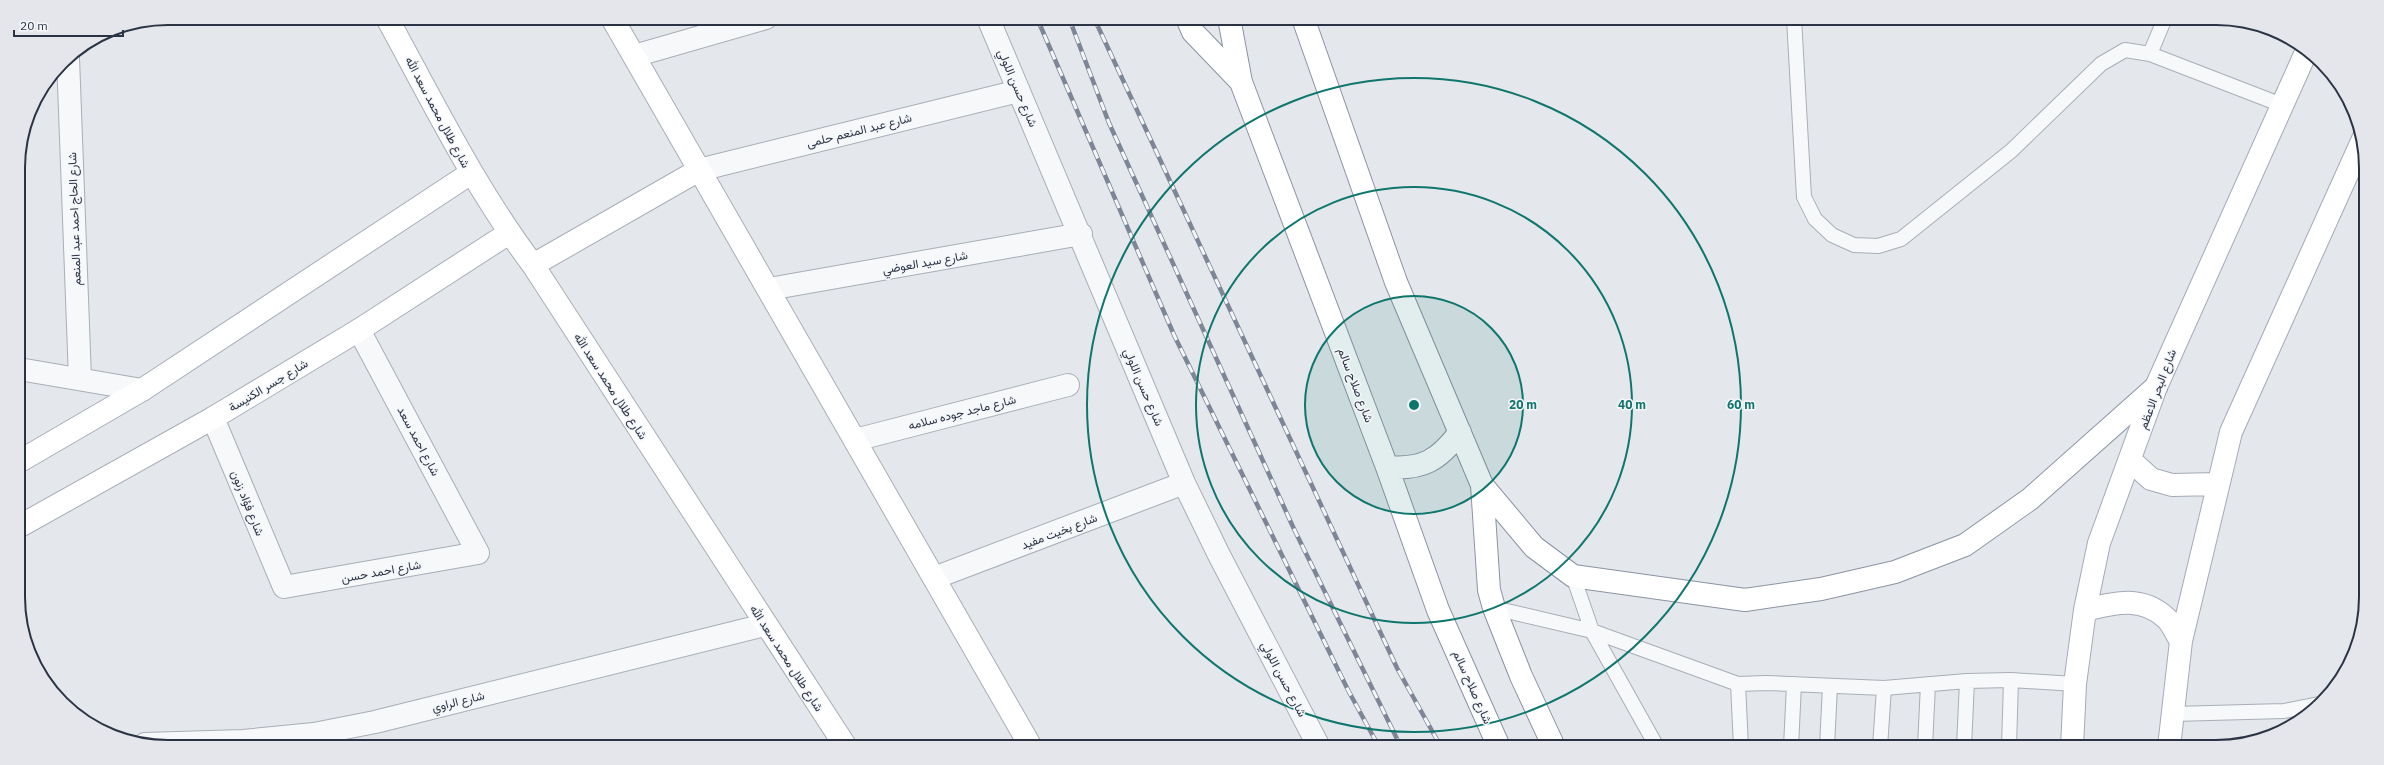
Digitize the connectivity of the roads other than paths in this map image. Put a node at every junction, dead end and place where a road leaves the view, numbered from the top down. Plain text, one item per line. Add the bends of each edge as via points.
1 (391, 25) edge
2 (616, 25) edge
3 (742, 25) edge
4 (991, 25) edge
5 (1190, 25) edge
6 (1229, 25) edge
7 (1305, 25) edge
8 (1794, 25) edge
9 (2162, 25) edge
10 (2150, 54) junction
11 (634, 56) junction
12 (2304, 56) edge
13 (68, 66) edge
14 (1241, 82) junction
15 (1019, 91) junction
16 (2282, 105) junction
17 (2358, 150) edge
18 (699, 170) junction
19 (471, 173) junction
20 (509, 233) junction
21 (1081, 234) junction
22 (533, 265) junction
23 (769, 289) junction
24 (359, 330) junction
25 (25, 369) edge
26 (80, 379) junction
27 (1068, 385) dead end
28 (2156, 386) junction
29 (142, 390) junction
30 (213, 418) junction
31 (1460, 432) junction
32 (855, 440) junction
33 (25, 458) edge
34 (2130, 460) junction
35 (1387, 467) junction
36 (1184, 483) junction
37 (2218, 484) junction
38 (1482, 485) junction
39 (25, 523) edge
40 (478, 553) joint
41 (1573, 576) junction
42 (934, 578) junction
43 (284, 587) joint
44 (1494, 608) junction
45 (2085, 610) junction
46 (765, 625) junction
47 (1592, 631) junction
48 (2181, 641) junction
49 (1967, 680) junction
50 (2011, 680) junction
51 (1738, 684) junction
52 (1794, 684) junction
53 (1928, 684) junction
54 (2075, 684) junction
55 (1830, 686) junction
56 (1884, 688) junction
57 (2308, 706) edge
58 (2173, 714) junction
59 (315, 740) edge
60 (841, 740) edge
61 (1027, 740) edge
62 (1315, 740) edge
63 (1497, 740) edge
64 (1551, 740) edge
65 (1653, 740) edge
66 (1741, 740) edge
67 (1790, 740) edge
68 (1827, 740) edge
69 (1880, 740) edge
70 (1925, 740) edge
71 (1964, 740) edge
72 (2009, 740) edge
73 (2072, 740) edge
74 (2170, 740) edge

1 - 19 main road, شارع طلال محمد سعد الله
2 - 11 main road
3 - 11 street
4 - 15 street, شارع حسن اللولي
5 - 14 main road via 1193,32
6 - 14 main road, شارع صلاح سالم
7 - 31 main road via 1396,282
8 - 10 lane via 1804,197 1815,219 1832,235 1854,245 1878,246 1901,239 2011,150 2101,64 2124,50
9 - 10 lane
10 - 16 lane
11 - 18 main road
12 - 16 main road, شارع البحر الاعظم
13 - 26 street, شارع الحاج احمد عبد المنعم
14 - 35 main road, شارع صلاح سالم
15 - 18 street, شارع عبد المنعم حلمى
15 - 21 street, شارع حسن اللولي
16 - 28 main road, شارع البحر الاعظم
17 - 37 main road via 2231,432
18 - 22 main road
18 - 23 main road
19 - 20 main road, شارع طلال محمد سعد الله
19 - 29 main road
20 - 22 main road, شارع طلال محمد سعد الله
20 - 24 main road, شارع جسر الكنيسة
21 - 23 street, شارع سيد العوضي
21 - 36 street, شارع حسن اللولي
22 - 46 main road, شارع طلال محمد سعد الله
23 - 32 main road
24 - 30 main road, شارع جسر الكنيسة
24 - 40 street, شارع احمد سعد
25 - 26 street
26 - 29 street
27 - 32 street, شارع ماجد جوده سلامه
28 - 34 main road, شارع البحر الاعظم
28 - 41 main road via 2030,499 1965,545 1895,572 1821,589 1745,600
29 - 33 main road
30 - 39 main road, شارع جسر الكنيسة
30 - 43 street, شارع فؤاد زنون
31 - 35 main road via 1446,451 1430,461 1407,469
31 - 38 main road
32 - 42 main road
34 - 37 main road via 2151,479 2172,485
34 - 45 main road, شارع البحر الاعظم via 2099,544
35 - 63 main road, شارع صلاح سالم via 1438,610
36 - 42 street, شارع بخيت مفيد
36 - 62 street, شارع حسن اللولي
37 - 48 main road
38 - 41 main road via 1534,547
38 - 44 main road via 1489,590
40 - 43 street, شارع احمد حسن
41 - 47 lane
42 - 61 main road
44 - 47 lane
44 - 64 main road via 1521,676
45 - 48 main road via 2117,602 2144,604 2166,618
45 - 54 main road, شارع البحر الاعظم
46 - 59 street, شارع الراوي via 375,722
46 - 60 main road, شارع طلال محمد سعد الله
47 - 51 lane
47 - 65 lane
48 - 58 main road
49 - 50 lane
49 - 53 lane
49 - 71 lane
50 - 54 lane
50 - 72 lane
51 - 52 lane
51 - 66 lane
52 - 55 lane
52 - 67 lane
53 - 56 lane
53 - 70 lane
54 - 73 main road, شارع البحر الاعظم
55 - 56 lane
55 - 68 lane
56 - 69 lane
57 - 58 lane via 2284,711
58 - 74 main road

